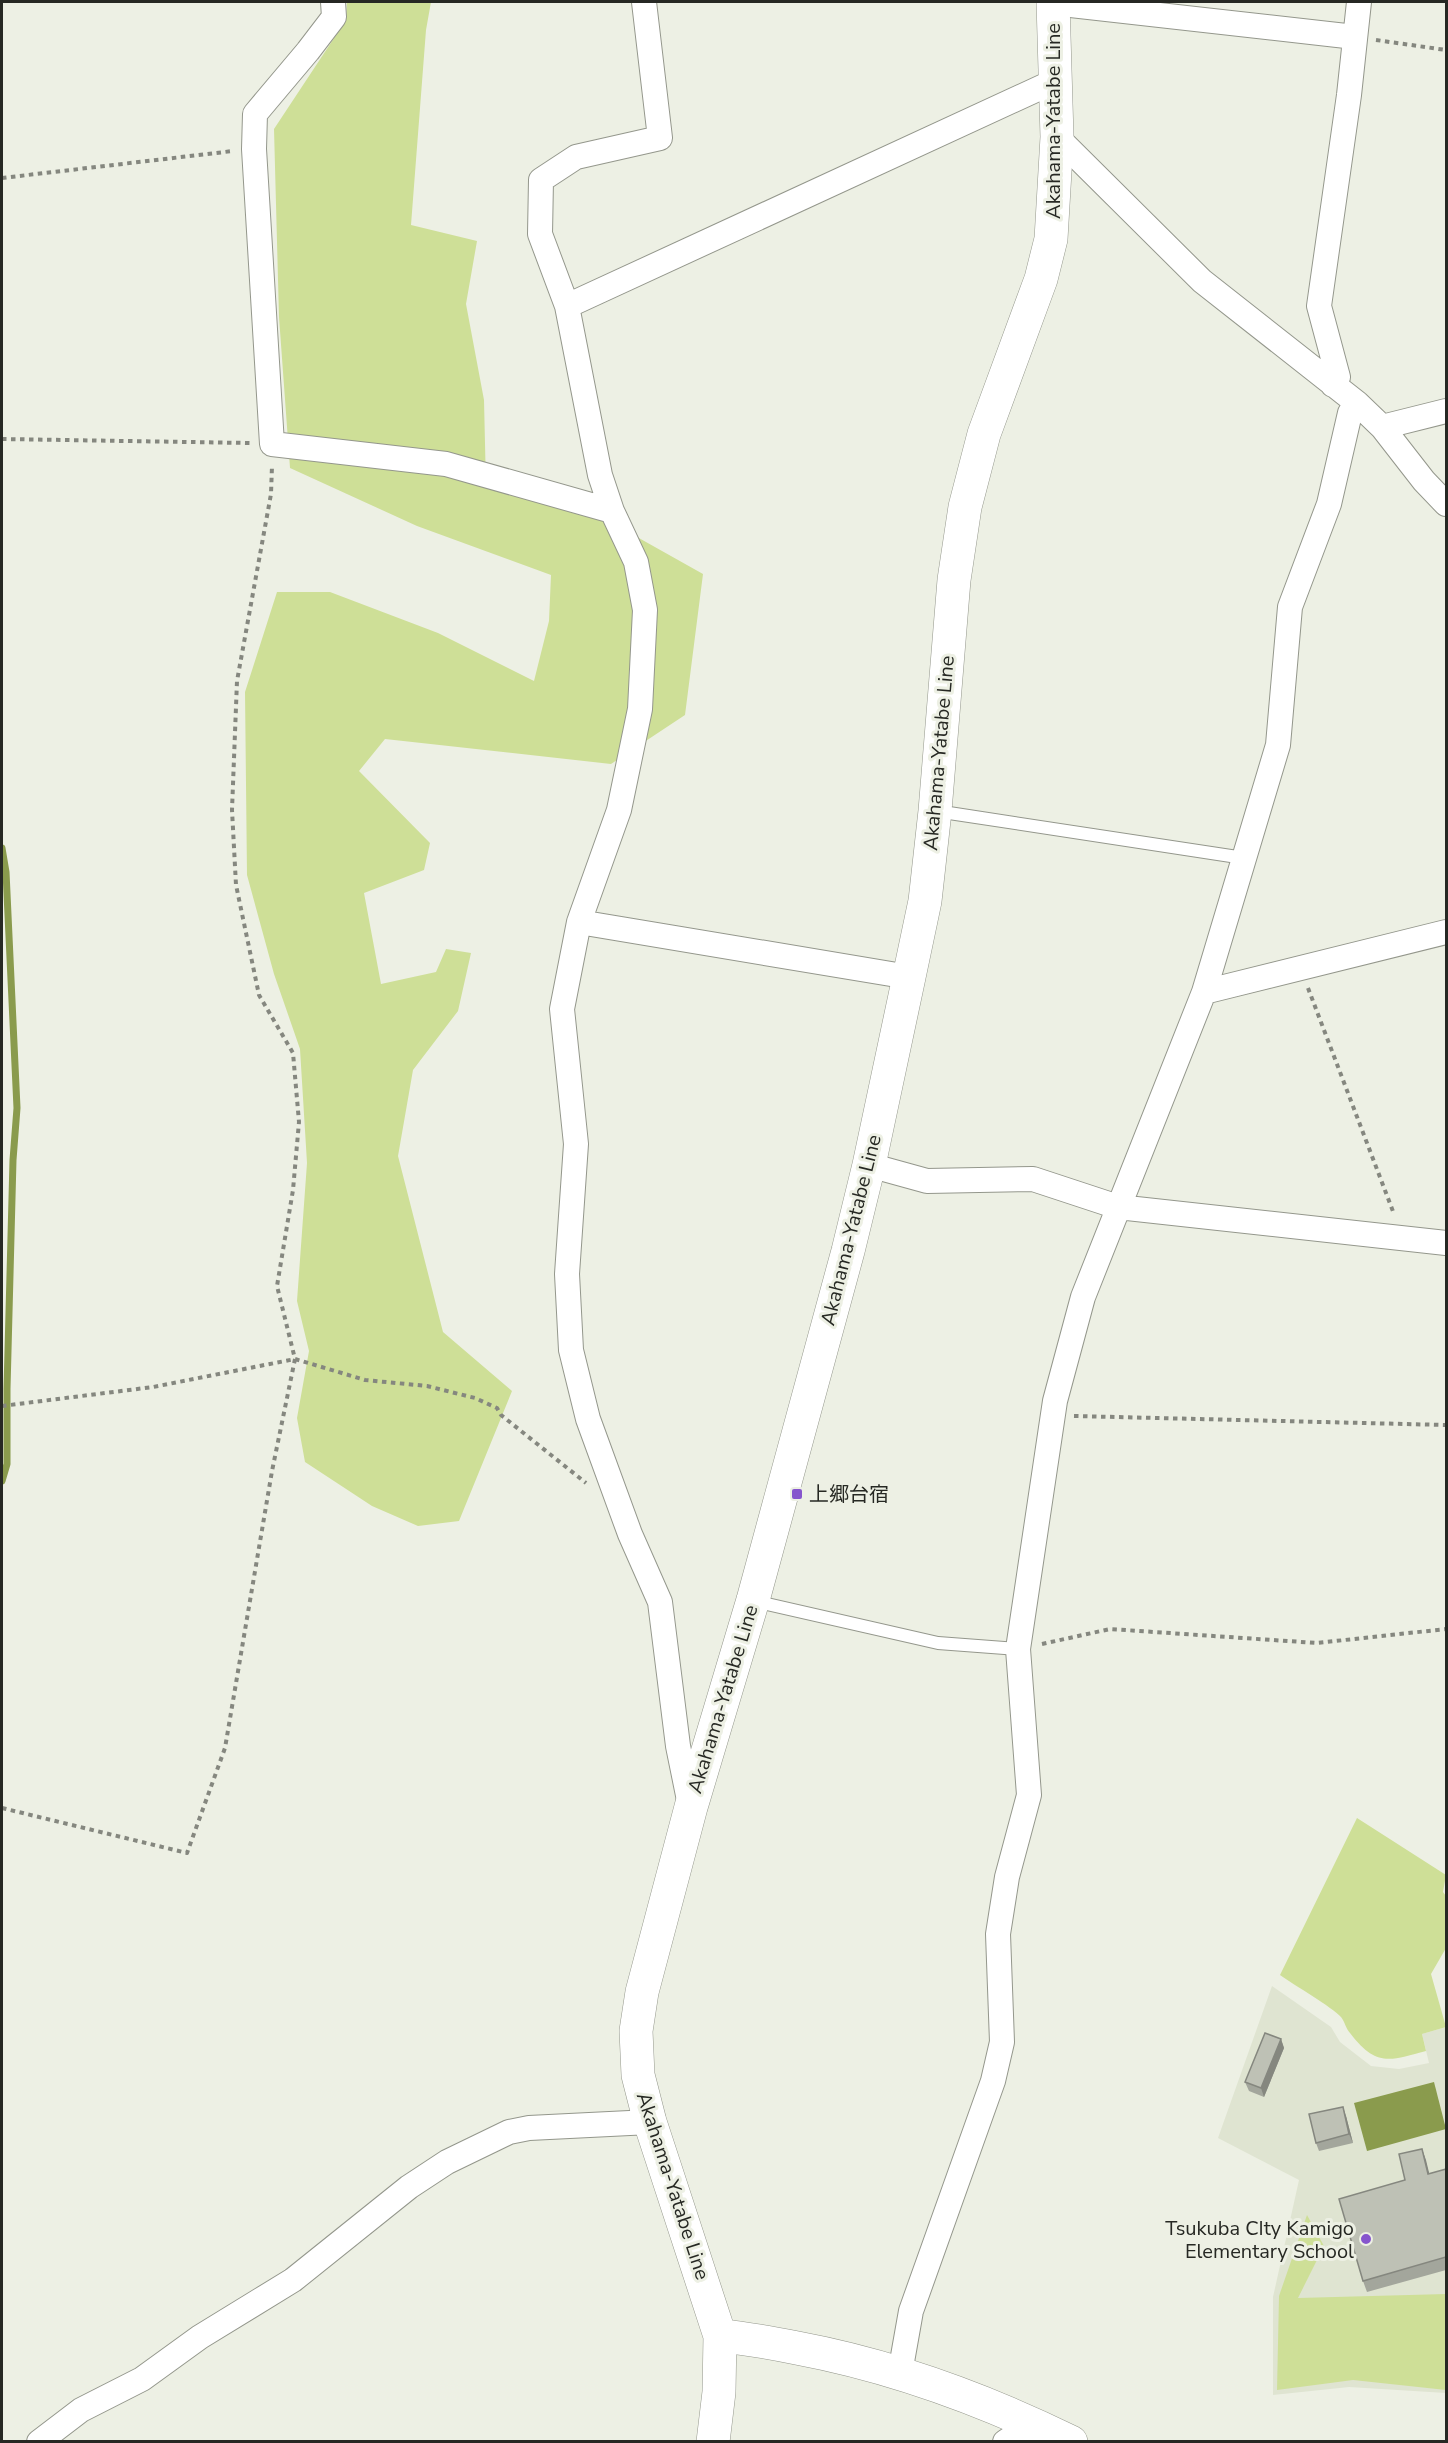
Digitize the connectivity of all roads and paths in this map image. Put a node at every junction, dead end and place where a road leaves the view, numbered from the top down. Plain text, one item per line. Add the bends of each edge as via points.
1 (333, 2) edge
2 (644, 2) edge
3 (1053, 2) edge
4 (1359, 2) edge
5 (1355, 37) junction
6 (1446, 50) edge
7 (1055, 81) junction
8 (1056, 137) junction
9 (254, 149) junction
10 (2, 178) edge
11 (567, 306) junction
12 (1333, 385) junction
13 (1357, 403) junction
14 (1446, 411) edge
15 (1382, 427) junction
16 (2, 439) edge
17 (272, 444) junction
18 (1446, 504) edge
19 (612, 511) junction
20 (935, 811) junction
21 (1245, 858) junction
22 (579, 922) junction
23 (1446, 932) edge
24 (1301, 968) junction
25 (909, 976) junction
26 (1204, 992) junction
27 (869, 1165) junction
28 (1118, 1207) junction
29 (1403, 1238) junction
30 (1446, 1243) edge
31 (295, 1359) junction
32 (2, 1406) edge
33 (1052, 1415) junction
34 (1446, 1425) edge
35 (592, 1490) dead end
36 (753, 1600) junction
37 (1446, 1629) edge
38 (1018, 1649) junction
39 (691, 1807) junction
40 (2, 1808) edge
41 (650, 2122) junction
42 (720, 2336) junction
43 (900, 2373) junction
44 (1033, 2423) junction
45 (39, 2442) edge
46 (713, 2442) edge
47 (1005, 2442) edge
48 (1071, 2442) edge

1 - 9 street via 334,17 255,114
2 - 11 street via 660,138 576,157 541,180 540,234
3 - 5 street
3 - 7 main road, Akahama-Yatabe Line
4 - 5 street
5 - 6 path
5 - 12 street via 1319,306 1338,377
7 - 8 main road, Akahama-Yatabe Line
7 - 11 street
8 - 12 street via 1202,281
8 - 20 main road, Akahama-Yatabe Line via 1051,239 1041,279 984,434 965,507 954,580
9 - 10 path
9 - 17 street
11 - 19 street via 600,475
12 - 13 street
13 - 15 street
13 - 21 street via 1350,414 1329,504 1290,607 1278,745
14 - 15 street
15 - 18 street
16 - 17 path
17 - 19 street via 446,464
17 - 31 path via 271,494 237,681 232,810 236,885 259,995 293,1053 299,1122 293,1190 277,1286
19 - 22 street via 636,561 645,610 640,709 619,810
20 - 21 lane
20 - 25 main road, Akahama-Yatabe Line via 925,901
21 - 26 street
22 - 25 street
22 - 39 street via 562,1009 576,1144 567,1274 571,1350 588,1419 630,1534 660,1602 678,1746
23 - 24 street
24 - 26 street
24 - 29 path
25 - 27 main road, Akahama-Yatabe Line
26 - 28 street
27 - 28 street via 927,1181 1033,1179
27 - 36 main road, Akahama-Yatabe Line
28 - 29 street
28 - 33 street via 1083,1297
29 - 30 street
31 - 32 path via 153,1387
31 - 35 path via 364,1380 427,1386 475,1398 497,1408
31 - 40 path via 225,1748 188,1853
33 - 34 path
33 - 38 street
36 - 38 lane via 938,1643
36 - 39 main road, Akahama-Yatabe Line
37 - 38 path via 1317,1643 1110,1629
38 - 43 street via 1029,1795 1007,1877 998,1934 1002,2042 993,2081 911,2311
39 - 41 main road, Akahama-Yatabe Line via 647,1972 636,2031 638,2075
41 - 42 main road, Akahama-Yatabe Line
41 - 45 street via 519,2130 447,2162 409,2187 293,2280 200,2337 142,2379 81,2410
42 - 43 main road via 836,2355
42 - 46 main road, Akahama-Yatabe Line
43 - 44 main road
44 - 47 street
44 - 48 main road

